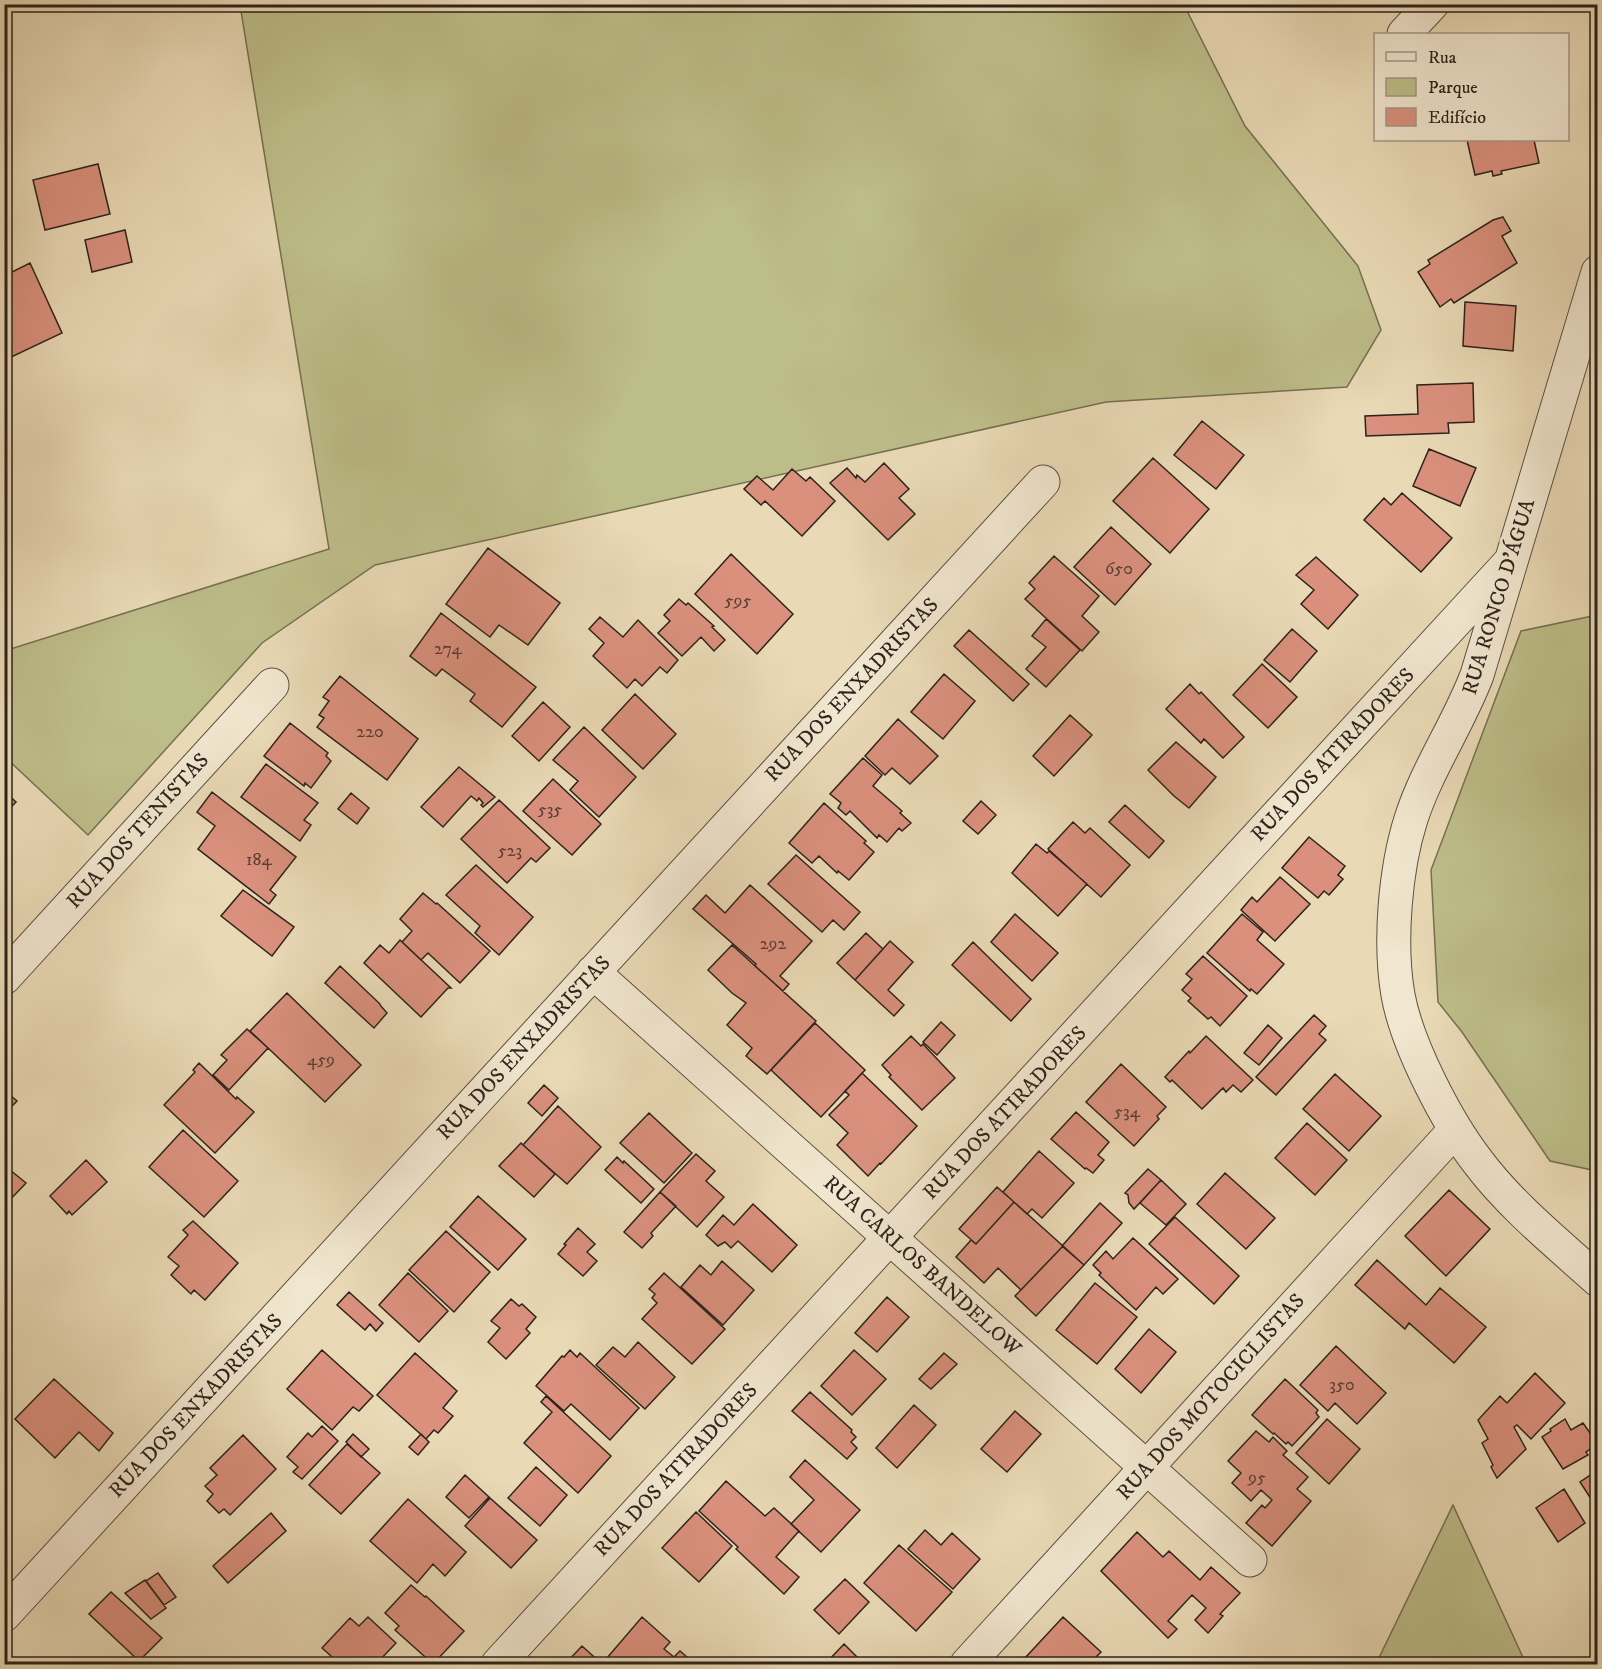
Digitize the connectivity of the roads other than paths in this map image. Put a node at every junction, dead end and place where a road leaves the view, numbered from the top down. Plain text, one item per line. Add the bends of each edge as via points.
1 (1432, 4) edge
2 (1405, 33) edge
3 (1598, 272) edge
4 (1043, 482) dead end
5 (1511, 561) junction
6 (272, 685) dead end
7 (593, 972) junction
8 (4, 978) edge
9 (1455, 1130) junction
10 (890, 1238) junction
11 (1598, 1280) edge
12 (1146, 1467) junction
13 (1250, 1560) dead end
14 (4, 1615) edge
15 (498, 1665) edge
16 (967, 1665) edge

1 - 2 street
3 - 5 street, RUA RONCO D’ÁGUA
4 - 7 street, RUA DOS ENXADRISTAS
5 - 9 street, RUA RONCO D’ÁGUA via 1464,709 1426,779 1410,822 1394,919 1398,996 1408,1029
5 - 10 street, RUA DOS ATIRADORES
6 - 8 street, RUA DOS TENISTAS
7 - 10 street, RUA CARLOS BANDELOW
7 - 14 street, RUA DOS ENXADRISTAS
9 - 11 street, RUA RONCO D’ÁGUA via 1479,1163 1527,1215
9 - 12 street, RUA DOS MOTOCICLISTAS
10 - 12 street, RUA CARLOS BANDELOW
10 - 15 street, RUA DOS ATIRADORES
12 - 13 street, RUA CARLOS BANDELOW
12 - 16 street, RUA DOS MOTOCICLISTAS

